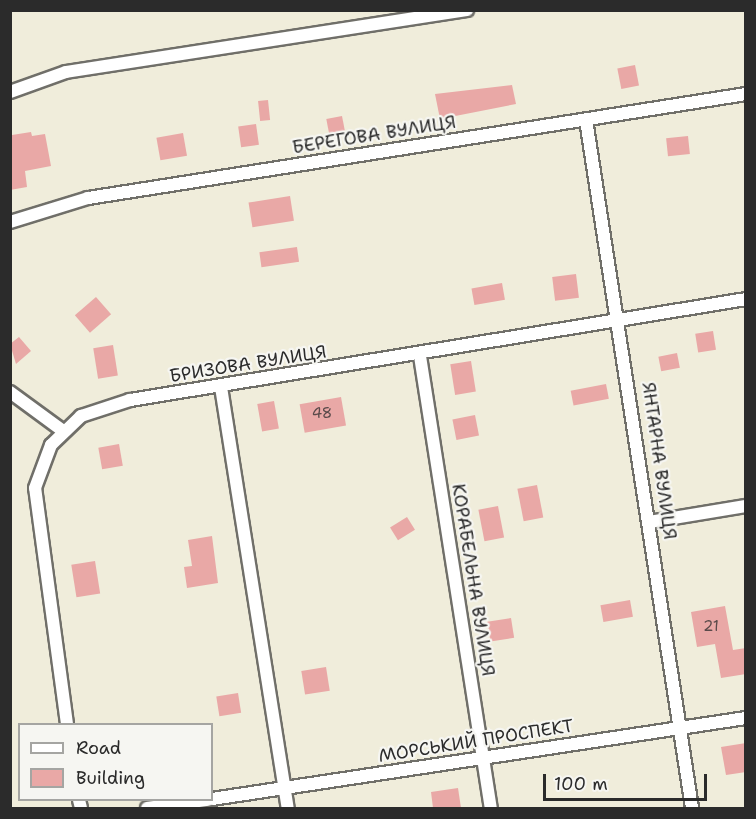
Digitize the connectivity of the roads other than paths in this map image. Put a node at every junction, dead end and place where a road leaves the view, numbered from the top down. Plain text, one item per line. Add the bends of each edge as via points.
1 (467, 10) edge
2 (10, 92) edge
3 (746, 94) edge
4 (586, 120) junction
5 (10, 222) edge
6 (746, 299) edge
7 (620, 319) junction
8 (420, 356) junction
9 (221, 387) junction
10 (10, 392) edge
11 (62, 430) junction
12 (746, 506) edge
13 (649, 522) junction
14 (746, 718) edge
15 (67, 723) edge
16 (679, 729) junction
17 (482, 758) junction
18 (285, 788) junction
19 (213, 798) edge
20 (195, 801) edge
21 (147, 808) edge
22 (288, 808) edge
23 (491, 808) edge
24 (692, 808) edge

1 - 2 street via 66,72
3 - 4 street, БЕРЕГОВА ВУЛИЦЯ
4 - 5 street, БЕРЕГОВА ВУЛИЦЯ via 88,198
4 - 7 street, ЯНТАРНА ВУЛИЦЯ
6 - 7 street, БРИЗОВА ВУЛИЦЯ
7 - 8 street, БРИЗОВА ВУЛИЦЯ
7 - 13 street, ЯНТАРНА ВУЛИЦЯ
8 - 9 street, БРИЗОВА ВУЛИЦЯ
8 - 17 street, КОРАБЕЛЬНА ВУЛИЦЯ
9 - 11 street, БРИЗОВА ВУЛИЦЯ via 104,406
9 - 18 street
10 - 11 street
11 - 15 street, БРИЗОВА ВУЛИЦЯ via 41,465 35,497
12 - 13 street
13 - 16 street, ЯНТАРНА ВУЛИЦЯ
14 - 16 street, МОРСЬКИЙ ПРОСПЕКТ
16 - 17 street, МОРСЬКИЙ ПРОСПЕКТ
16 - 24 street, ЯНТАРНА ВУЛИЦЯ
17 - 18 street, МОРСЬКИЙ ПРОСПЕКТ
17 - 23 street, КОРАБЕЛЬНА ВУЛИЦЯ
18 - 19 street, МОРСЬКИЙ ПРОСПЕКТ
18 - 22 street
20 - 21 street, МОРСЬКИЙ ПРОСПЕКТ

